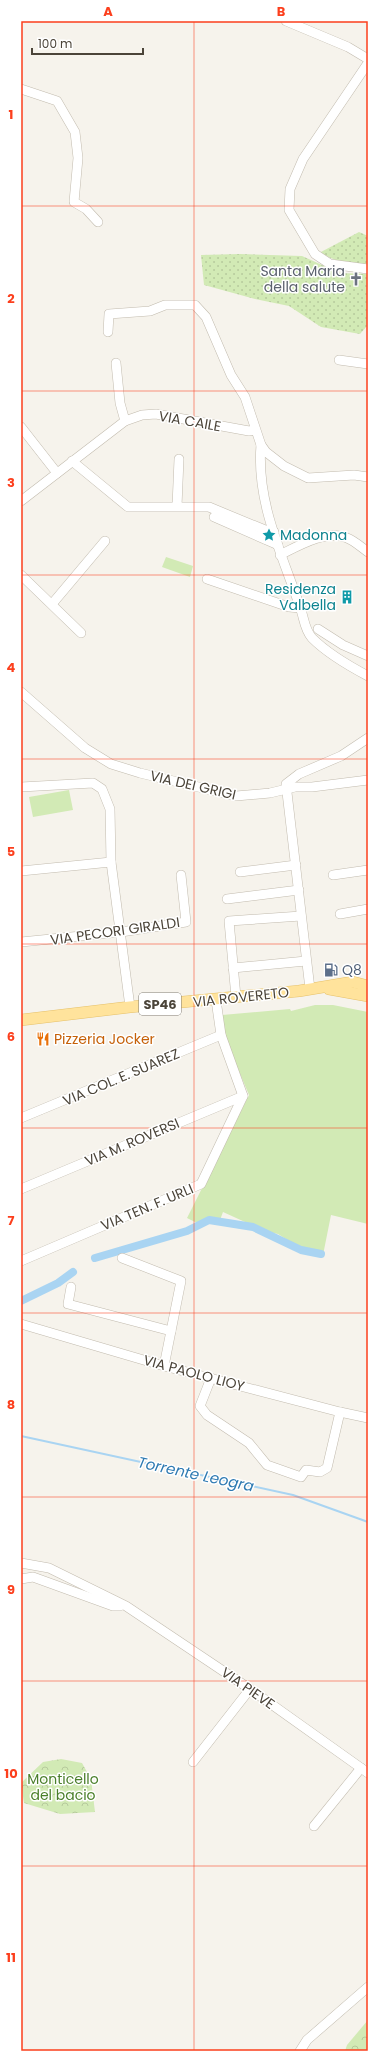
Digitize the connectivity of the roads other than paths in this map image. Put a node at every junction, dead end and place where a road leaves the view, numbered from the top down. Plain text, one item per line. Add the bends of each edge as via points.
1 (286, 21) edge
2 (368, 59) edge
3 (368, 63) edge
4 (21, 89) edge
5 (98, 222) dead end
6 (368, 269) edge
7 (108, 332) dead end
8 (339, 360) dead end
9 (116, 363) dead end
10 (368, 364) edge
11 (125, 421) junction
12 (21, 427) edge
13 (255, 430) junction
14 (261, 445) junction
15 (179, 459) dead end
16 (72, 461) junction
17 (56, 473) junction
18 (368, 477) edge
19 (21, 501) edge
20 (178, 506) junction
21 (214, 518) dead end
22 (274, 532) junction
23 (105, 541) dead end
24 (278, 545) junction
25 (368, 552) edge
26 (280, 555) junction
27 (21, 575) edge
28 (206, 579) dead end
29 (52, 604) junction
30 (301, 608) junction
31 (318, 629) dead end
32 (81, 633) dead end
33 (368, 656) edge
34 (368, 676) edge
35 (21, 692) edge
36 (368, 738) edge
37 (368, 780) edge
38 (21, 787) edge
39 (287, 790) junction
40 (111, 862) junction
41 (296, 865) junction
42 (368, 870) edge
43 (21, 871) edge
44 (240, 872) dead end
45 (181, 875) dead end
46 (333, 875) dead end
47 (299, 890) junction
48 (227, 899) dead end
49 (368, 909) edge
50 (340, 914) dead end
51 (301, 916) junction
52 (121, 932) junction
53 (21, 942) edge
54 (306, 961) junction
55 (233, 968) junction
56 (368, 981) edge
57 (350, 986) junction
58 (314, 988) junction
59 (368, 988) edge
60 (368, 996) edge
61 (236, 997) junction
62 (216, 1000) junction
63 (130, 1007) junction
64 (21, 1020) edge
65 (221, 1035) junction
66 (243, 1096) junction
67 (21, 1118) edge
68 (21, 1189) edge
69 (122, 1258) dead end
70 (21, 1261) edge
71 (71, 1287) dead end
72 (21, 1324) edge
73 (171, 1331) junction
74 (164, 1366) junction
75 (211, 1378) junction
76 (340, 1412) junction
77 (368, 1418) edge
78 (21, 1563) edge
79 (21, 1579) edge
80 (126, 1606) junction
81 (250, 1689) junction
82 (193, 1762) dead end
83 (365, 1770) edge
84 (314, 1826) dead end
85 (368, 1987) edge
86 (300, 2051) edge

1 - 2 street via 348,47
3 - 6 street via 303,159 290,189 289,210 315,254 330,264
4 - 5 street via 57,102 75,132 78,158 74,202 86,209
7 - 13 street via 109,314 150,311 165,305 196,305 206,317 231,375 244,397
8 - 10 street
9 - 11 street via 120,403
11 - 13 street, VIA CAILE via 142,415 156,414
11 - 16 street, VIA CAILE
12 - 17 street
13 - 14 street
14 - 18 street via 284,466 308,478 354,475
14 - 22 street via 259,461 262,492
15 - 20 street
16 - 17 street, VIA CAILE
16 - 20 street via 128,507
17 - 19 street, VIA CAILE
20 - 22 street via 209,507
21 - 24 street
22 - 24 street
23 - 29 street
24 - 26 street
25 - 26 street via 347,538 332,536 309,541
26 - 30 street
27 - 29 street
28 - 30 street via 289,607
29 - 32 street
30 - 34 street via 305,626 312,637 346,664
31 - 33 street via 343,645
35 - 39 street, VIA DEI GRIGI via 84,748 111,764 236,796
36 - 39 street via 341,756 300,774 286,784
37 - 39 street, VIA DEI GRIGI
38 - 40 street via 93,783 102,789 110,809
39 - 41 street
40 - 43 street
40 - 52 street
41 - 44 street
41 - 47 street
42 - 46 street
45 - 52 street, VIA PECORI GIRALDI via 186,922
47 - 48 street
47 - 51 street
49 - 50 street
51 - 54 street
51 - 55 street via 229,921
52 - 53 street, VIA PECORI GIRALDI
52 - 63 street
54 - 55 street
54 - 58 street
55 - 61 street
56 - 57 street, VIA ROVERETO
57 - 58 main road, VIA ROVERETO / SP46
57 - 59 main road, SP46
57 - 60 main road, SP46
58 - 61 main road, VIA ROVERETO / SP46
61 - 62 main road, VIA ROVERETO / SP46
62 - 63 main road, VIA ROVERETO / SP46
62 - 65 street
63 - 64 main road, VIA ROVERETO / SP46
65 - 66 street
65 - 67 street, VIA COL. E. SUAREZ
66 - 68 street, VIA M. ROVERSI
66 - 70 street, VIA TEN. F. URLI via 201,1184
69 - 73 street via 181,1281
71 - 73 street via 68,1304
72 - 74 street, VIA PAOLO LIOY
73 - 74 street
74 - 75 street, VIA PAOLO LIOY
75 - 76 street, VIA PAOLO LIOY
75 - 76 street via 200,1406 207,1415 249,1443 267,1465 301,1477 306,1470 320,1472 327,1468
76 - 77 street, VIA PAOLO LIOY
78 - 80 street, VIA PIEVE via 49,1568
79 - 80 street, VIA PIEVE via 33,1578 113,1606
80 - 81 street, VIA PIEVE
81 - 82 street
81 - 83 street, VIA PIEVE
83 - 84 street
85 - 86 street via 307,2040

